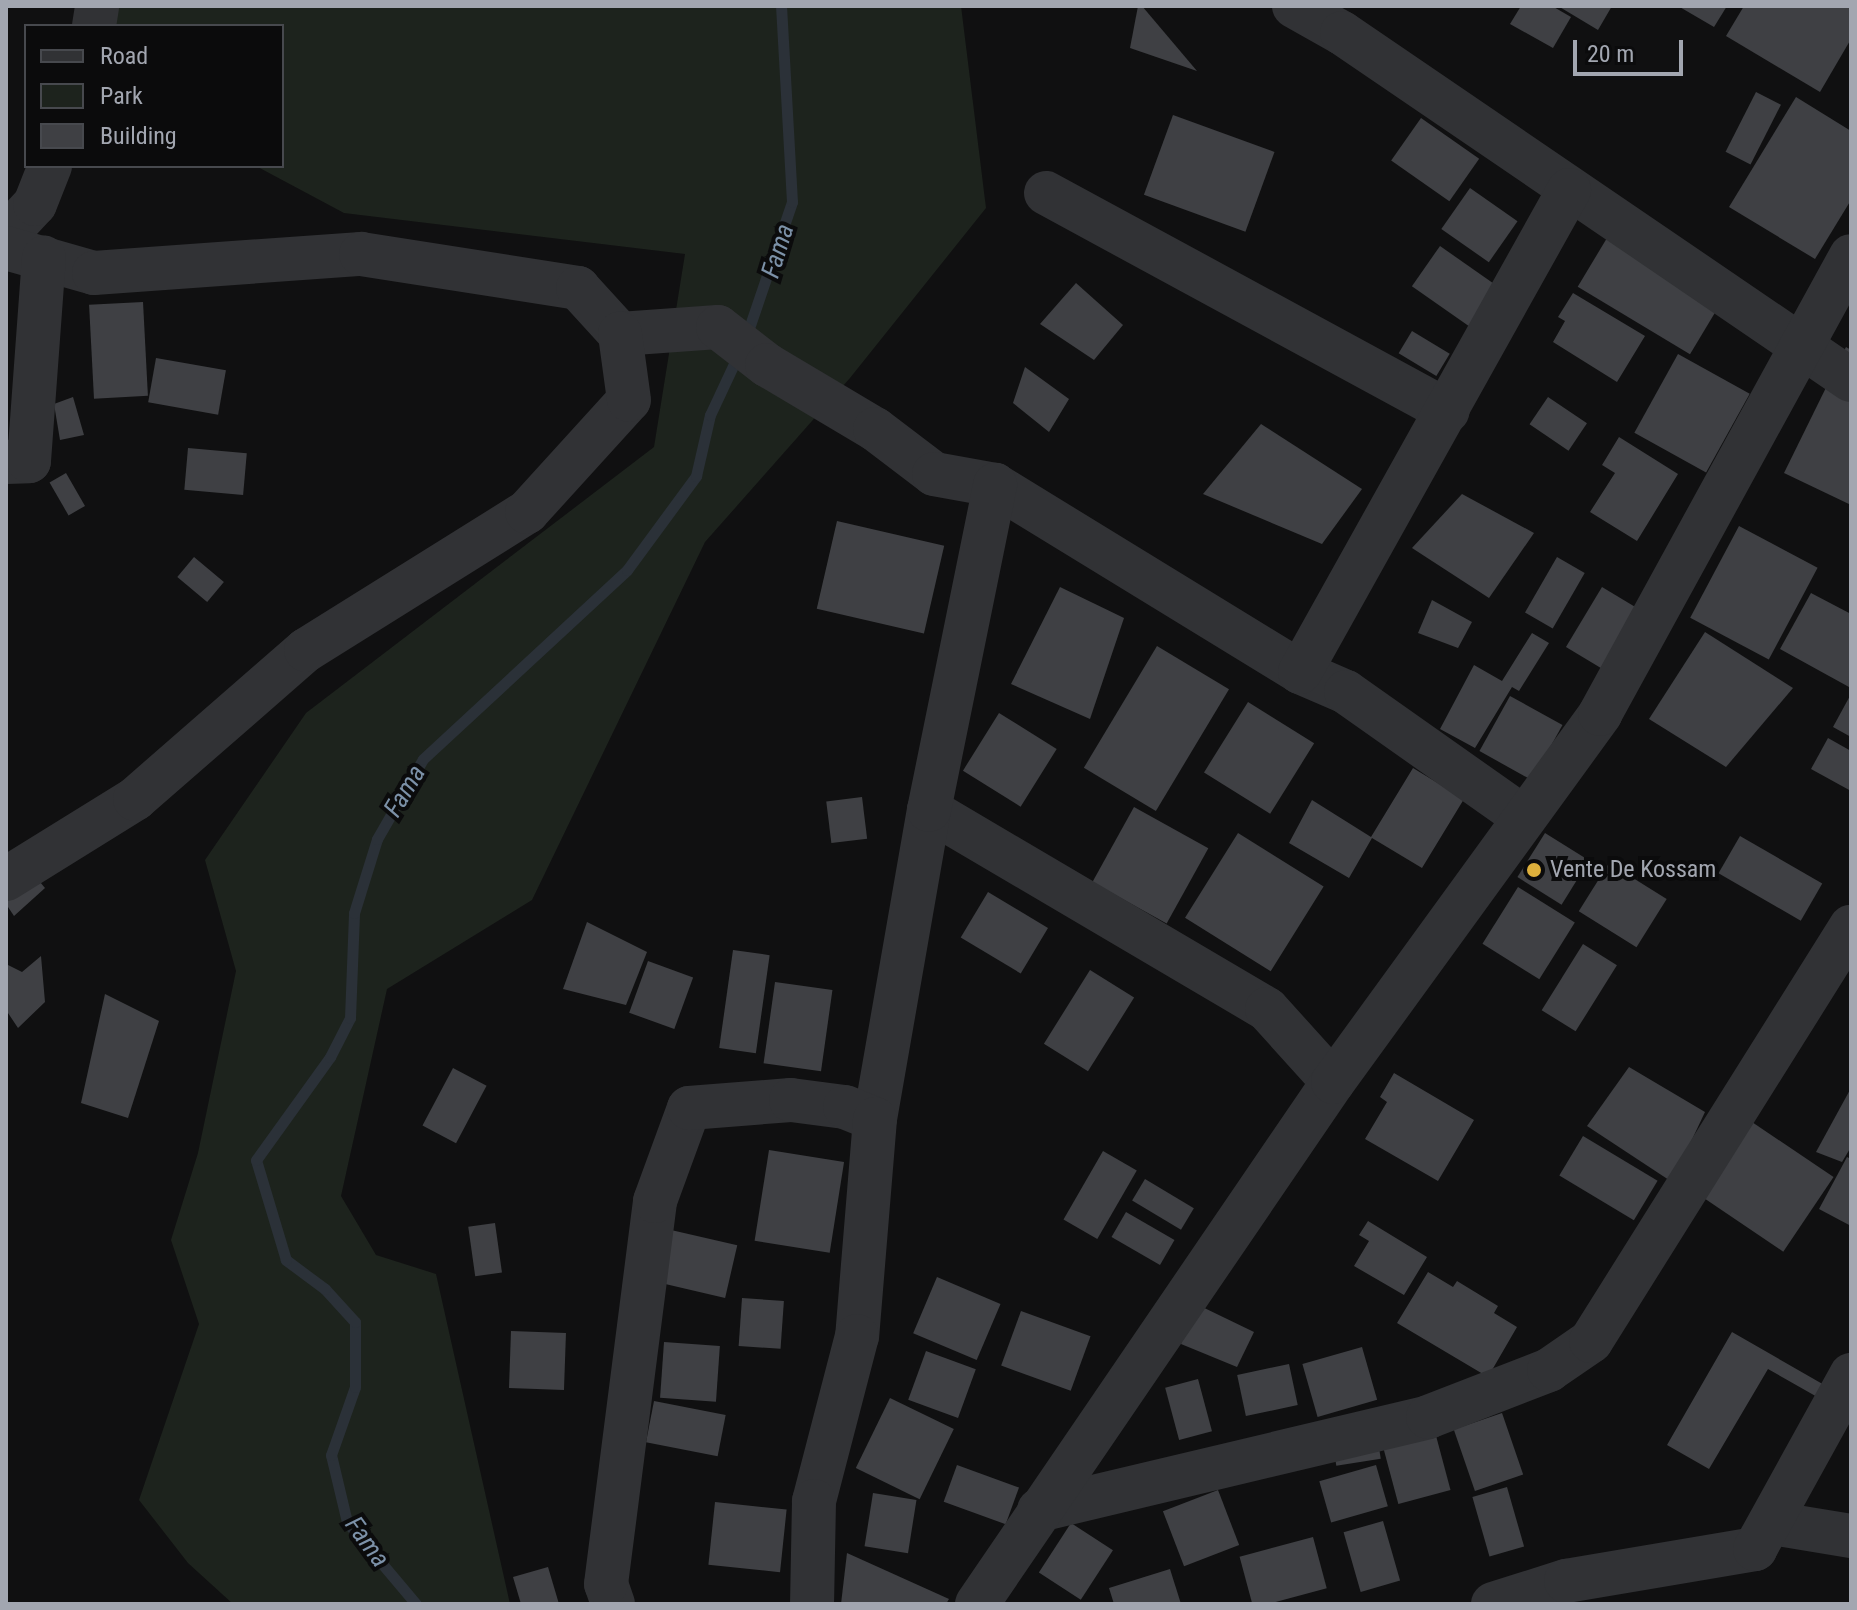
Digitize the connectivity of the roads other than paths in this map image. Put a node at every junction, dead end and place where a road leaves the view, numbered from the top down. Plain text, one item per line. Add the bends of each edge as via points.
1 (1294, 6) edge
2 (1569, 190) junction
3 (1046, 193) dead end
4 (30, 196) edge
5 (6, 235) edge
6 (25, 253) edge
7 (1851, 256) edge
8 (620, 334) junction
9 (1804, 345) junction
10 (1851, 380) edge
11 (1448, 411) junction
12 (6, 462) edge
13 (995, 485) junction
14 (1300, 672) junction
15 (929, 810) junction
16 (1523, 817) junction
17 (6, 879) edge
18 (1851, 927) edge
19 (1333, 1082) junction
20 (875, 1119) junction
21 (1851, 1375) edge
22 (1039, 1510) junction
23 (1772, 1523) junction
24 (1851, 1536) edge
25 (613, 1604) edge
26 (812, 1604) edge
27 (977, 1604) edge
28 (1493, 1604) edge

1 - 2 street
2 - 9 street
2 - 11 street
3 - 11 street
4 - 5 street
6 - 8 street via 94,273 361,254 578,288
6 - 12 street via 29,461
7 - 9 street
8 - 13 street via 718,327 767,365 875,429 934,474
8 - 17 street via 629,400 527,512 306,650 135,799
9 - 10 street
9 - 16 street via 1600,714
11 - 14 street
13 - 14 street
13 - 15 street
14 - 16 street via 1346,692
15 - 19 street via 1267,1009
15 - 20 street
16 - 19 street via 1443,936
18 - 22 street via 1591,1341 1549,1370 1428,1417
19 - 22 street
20 - 25 street via 845,1107 791,1100 689,1108 655,1201 606,1584
20 - 26 street via 857,1336 814,1501
21 - 23 street
22 - 27 street
23 - 24 street
23 - 28 street via 1755,1549 1741,1555 1566,1581

